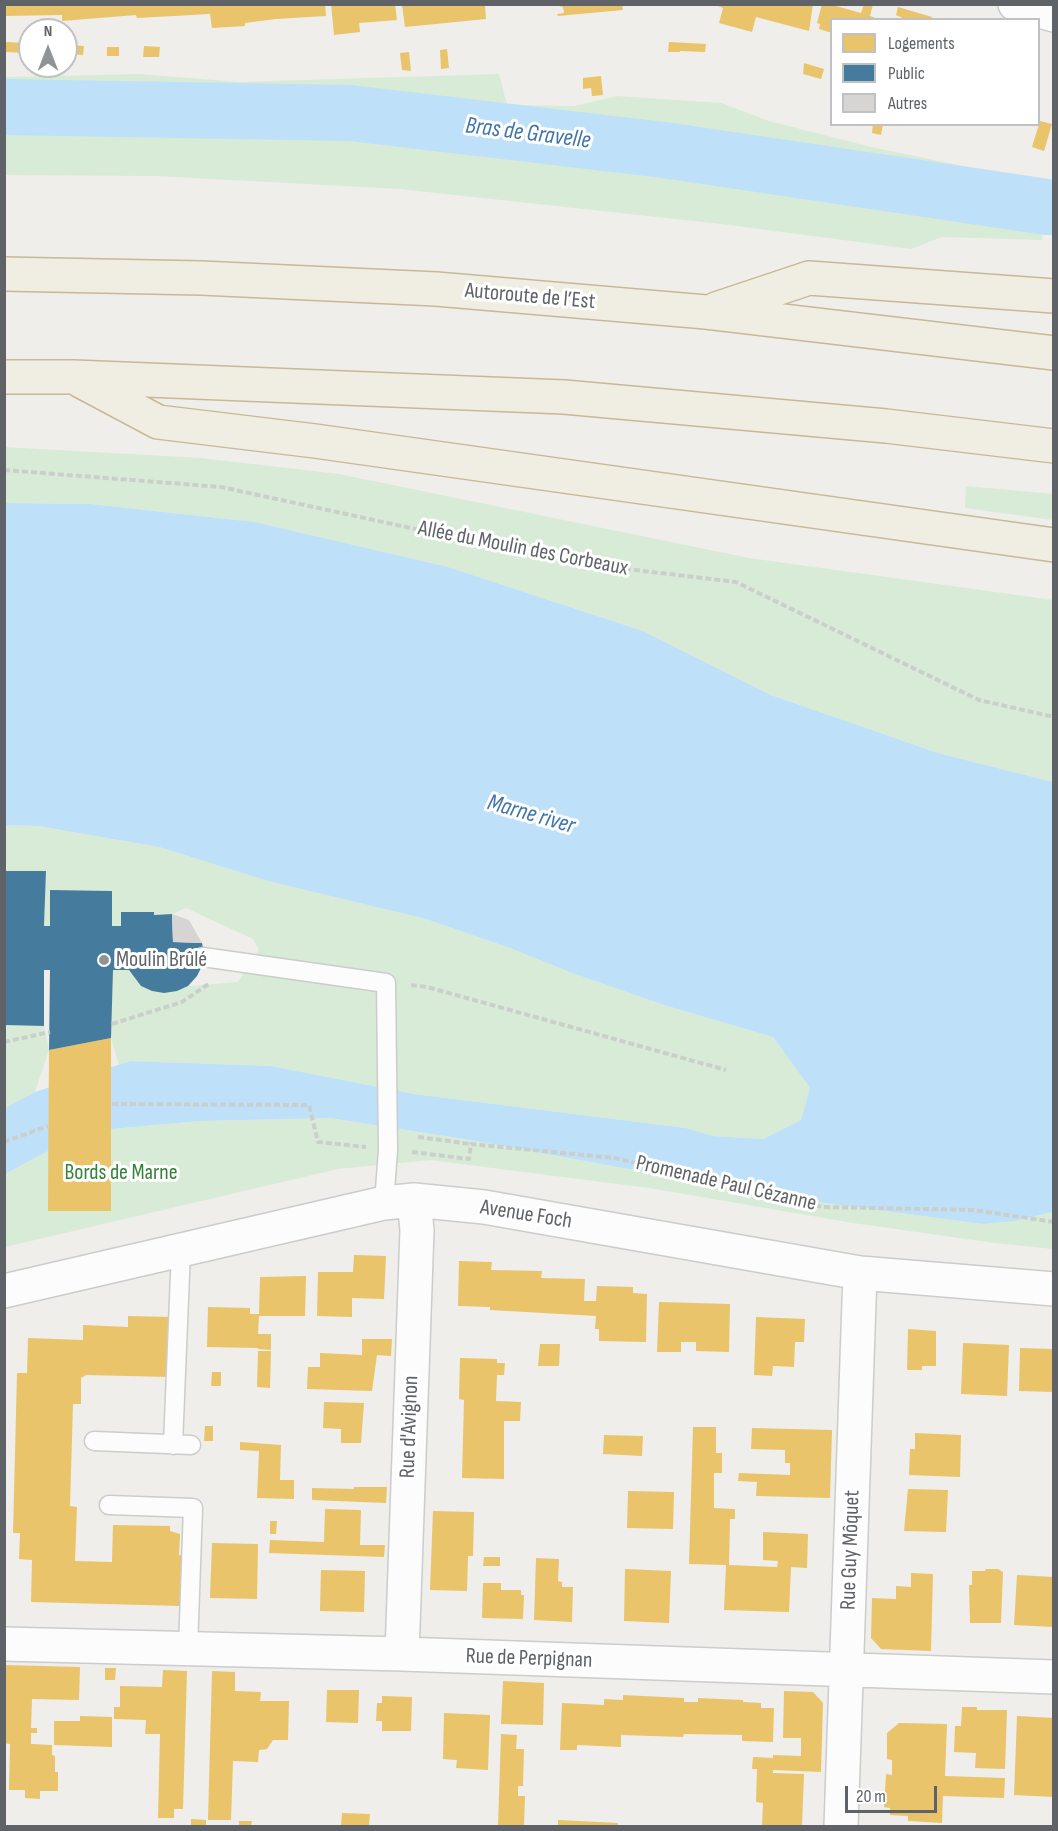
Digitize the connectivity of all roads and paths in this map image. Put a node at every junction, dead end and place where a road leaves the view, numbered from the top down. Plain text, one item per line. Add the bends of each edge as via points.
1 (1015, 4) edge
2 (1053, 15) edge
3 (4, 274) edge
4 (1053, 296) edge
5 (706, 312) junction
6 (1053, 353) edge
7 (4, 376) edge
8 (74, 377) junction
9 (1053, 446) edge
10 (4, 470) edge
11 (1053, 545) edge
12 (1053, 717) edge
13 (204, 957) dead end
14 (236, 962) junction
15 (386, 983) junction
16 (112, 1024) dead end
17 (50, 1032) dead end
18 (4, 1042) edge
19 (726, 1070) dead end
20 (112, 1104) dead end
21 (48, 1126) dead end
22 (418, 1137) dead end
23 (4, 1142) edge
24 (471, 1144) junction
25 (388, 1150) junction
26 (413, 1152) dead end
27 (399, 1201) junction
28 (1053, 1222) edge
29 (181, 1250) junction
30 (860, 1273) junction
31 (1053, 1289) edge
32 (4, 1291) edge
33 (94, 1440) dead end
34 (109, 1505) dead end
35 (4, 1644) edge
36 (188, 1649) junction
37 (402, 1654) junction
38 (847, 1670) junction
39 (1053, 1677) edge
40 (841, 1827) edge

1 - 2 street
3 - 5 highway, Autoroute de l’Est via 436,289
4 - 5 highway via 809,278
5 - 6 highway, Autoroute de l’Est
7 - 8 highway
8 - 9 highway via 564,397 886,426
8 - 11 highway via 158,422
10 - 12 path, Allée du Moulin des Corbeaux via 221,487 568,562 736,582 979,700
13 - 14 lane
14 - 15 lane
14 - 16 path via 183,1002
15 - 19 path via 427,987
15 - 25 lane
17 - 18 path
20 - 25 path via 309,1105 318,1142
21 - 23 path
22 - 24 path, Promenade Paul Cézanne
24 - 26 path via 469,1159
24 - 28 path, Promenade Paul Cézanne via 615,1158 823,1207 974,1210
25 - 27 lane
27 - 29 street, Avenue Foch
27 - 30 street, Avenue Foch via 484,1207
27 - 37 street, Rue d'Avignon via 417,1230
29 - 32 street, Avenue Foch
29 - 33 lane via 182,1445
30 - 31 street, Avenue Foch
30 - 38 street, Rue Guy Môquet
34 - 36 lane via 193,1508
35 - 36 street, Rue de Perpignan
36 - 37 street, Rue de Perpignan
37 - 38 street, Rue de Perpignan
38 - 39 street, Rue de Perpignan
38 - 40 street, Rue Guy Môquet

